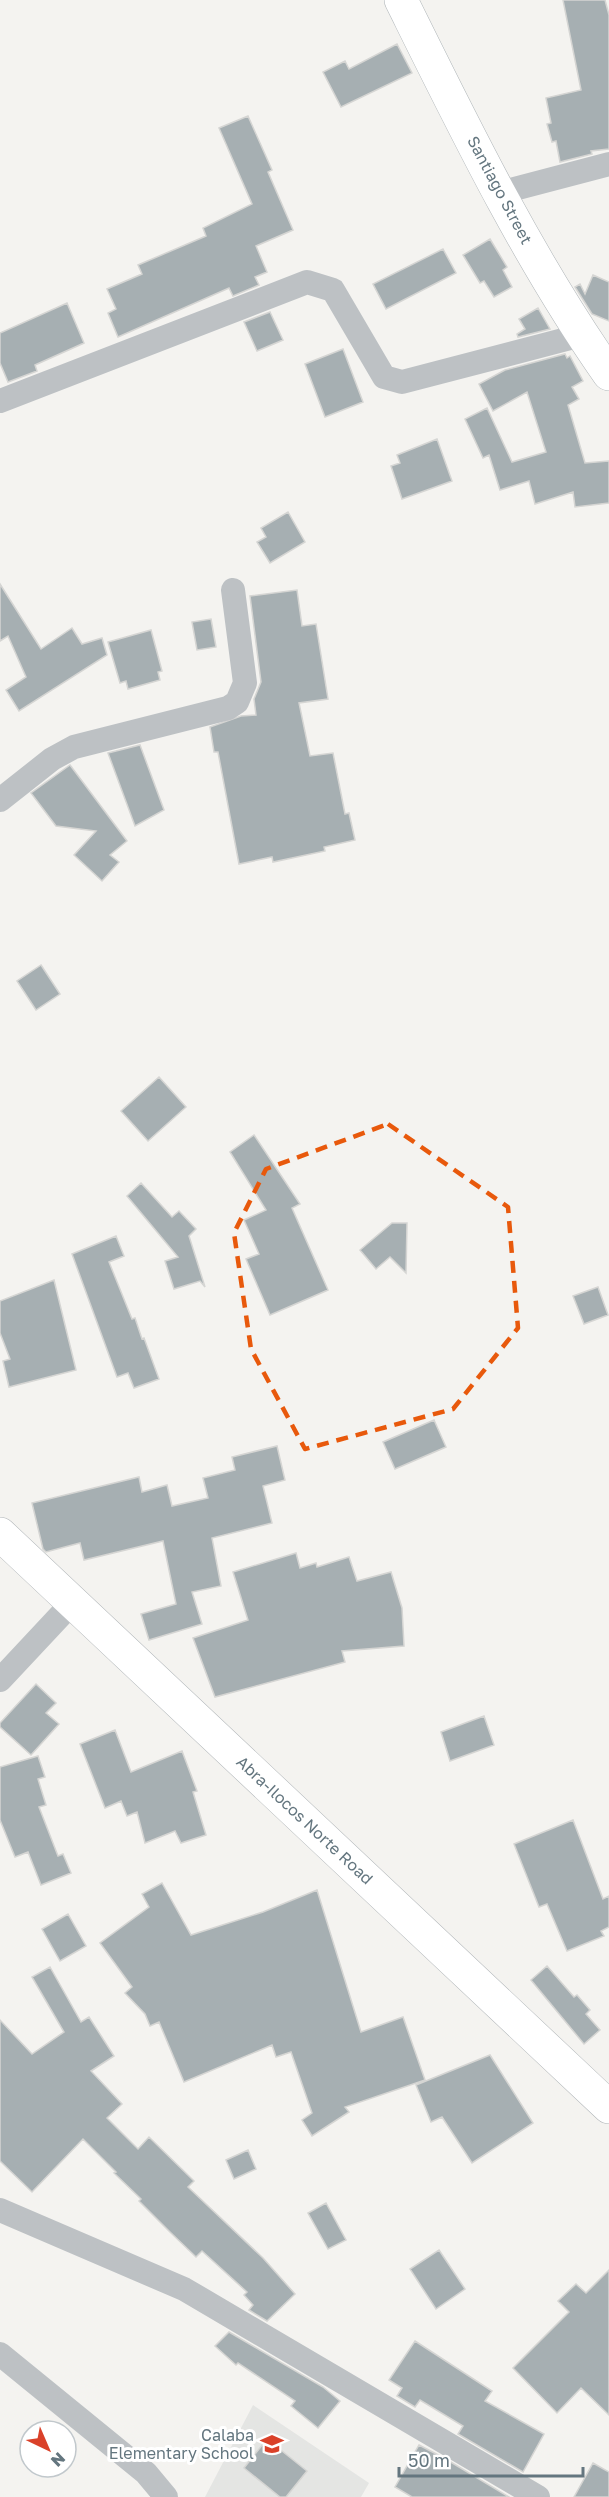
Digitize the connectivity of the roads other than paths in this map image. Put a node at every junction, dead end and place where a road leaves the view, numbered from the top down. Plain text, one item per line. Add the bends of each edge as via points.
1 (403, 0) edge
2 (609, 164) edge
3 (499, 193) junction
4 (582, 335) junction
5 (609, 374) edge
6 (0, 401) edge
7 (232, 590) dead end
8 (0, 800) edge
9 (0, 1534) edge
10 (73, 1602) junction
11 (0, 1680) edge
12 (609, 2107) edge
13 (0, 2210) edge
14 (0, 2354) edge
15 (166, 2497) edge
16 (538, 2497) edge

1 - 3 main road, Santiago Street
2 - 3 street
3 - 4 main road, Santiago Street
4 - 5 main road, Santiago Street
4 - 6 street via 402,381 384,377 333,290 307,282
7 - 8 street via 245,683 237,702 228,708 74,747 52,759
9 - 10 main road, Abra-Ilocos Norte Road
10 - 11 street
10 - 12 main road, Abra-Ilocos Norte Road
13 - 16 street via 184,2289
14 - 15 street via 146,2473

